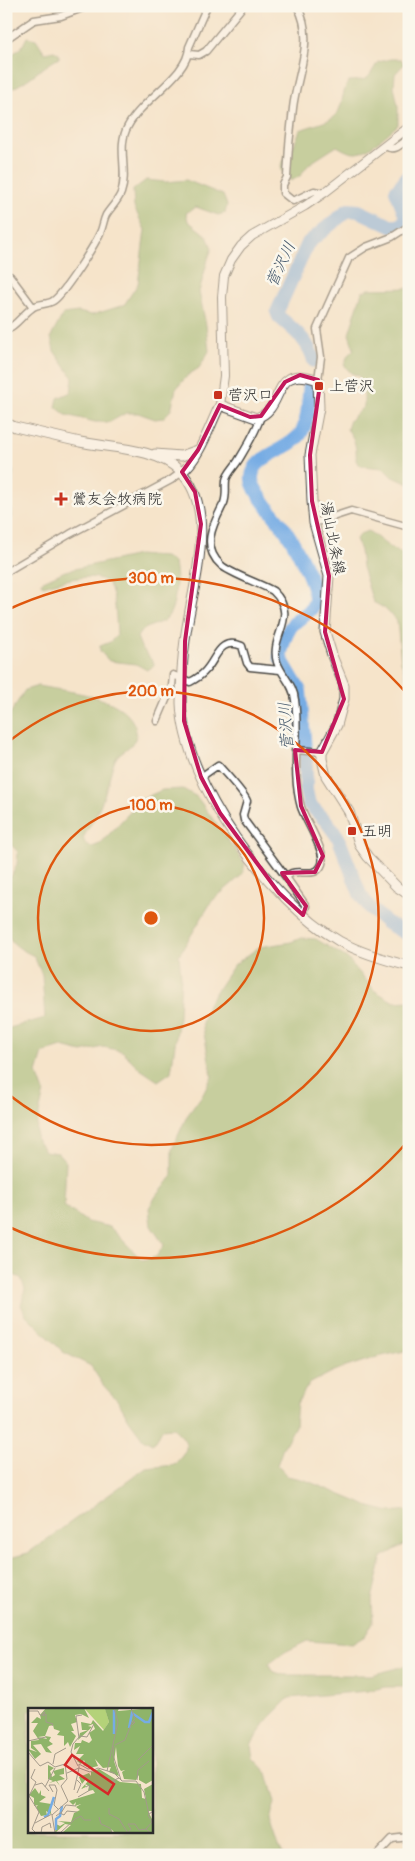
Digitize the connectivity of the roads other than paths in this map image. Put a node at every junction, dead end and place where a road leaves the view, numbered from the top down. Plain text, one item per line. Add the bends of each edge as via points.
1 (88, 6) edge
2 (207, 6) edge
3 (243, 6) edge
4 (297, 6) edge
5 (6, 39) edge
6 (189, 54) junction
7 (409, 127) edge
8 (409, 138) edge
9 (385, 146) junction
10 (324, 193) junction
11 (409, 226) edge
12 (6, 276) edge
13 (33, 306) junction
14 (6, 330) edge
15 (318, 380) junction
16 (220, 405) junction
17 (261, 416) junction
18 (6, 423) edge
19 (198, 450) junction
20 (149, 454) junction
21 (182, 472) junction
22 (314, 523) junction
23 (409, 527) edge
24 (6, 572) edge
25 (280, 670) junction
26 (182, 679) junction
27 (156, 721) dead end
28 (297, 750) junction
29 (322, 752) junction
30 (201, 777) junction
31 (286, 877) junction
32 (409, 896) edge
33 (303, 915) junction
34 (409, 966) edge
35 (409, 1837) edge
36 (377, 1855) edge

1 - 5 street via 61,16 34,20
2 - 6 street
3 - 6 street via 206,50 199,55
4 - 10 street via 304,26 305,52 294,102 283,193 293,201 314,191
6 - 13 street via 178,74 140,108 127,126 122,138 121,193 107,214 100,234 53,302
7 - 9 street
8 - 9 street via 396,148
9 - 10 street
10 - 16 street via 252,236 231,260 224,276 222,297 224,376
11 - 15 street via 349,258 317,329 321,357
12 - 13 street via 10,276
13 - 14 street
15 - 17 main road via 305,375 292,376
15 - 22 main road, 湯山北条線 via 319,408 310,454
16 - 17 main road via 250,417
16 - 19 main road
17 - 25 street via 258,427 226,479 227,492 211,531 210,543 213,555 222,567 273,591 282,603 284,618 276,647
18 - 20 main road via 80,442
19 - 20 main road via 182,456
19 - 21 main road
20 - 21 main road
21 - 24 street
21 - 26 main road via 195,492 201,513 201,542
22 - 23 street via 351,511
22 - 29 main road, 湯山北条線 via 329,576 326,632 344,685 337,725
25 - 26 street via 250,667 242,646 231,645 217,650 200,676 190,682
25 - 28 street via 295,698
26 - 27 street via 173,675 172,686
26 - 30 main road via 184,721
28 - 29 street
28 - 31 street via 301,806 323,862 315,872 292,873
29 - 32 main road via 326,776 349,812 360,846
30 - 31 street via 218,765 242,792 247,801 244,820
30 - 33 main road via 247,853 279,893
31 - 33 street via 306,906
33 - 34 main road via 338,941 383,960
35 - 36 street via 392,1838

